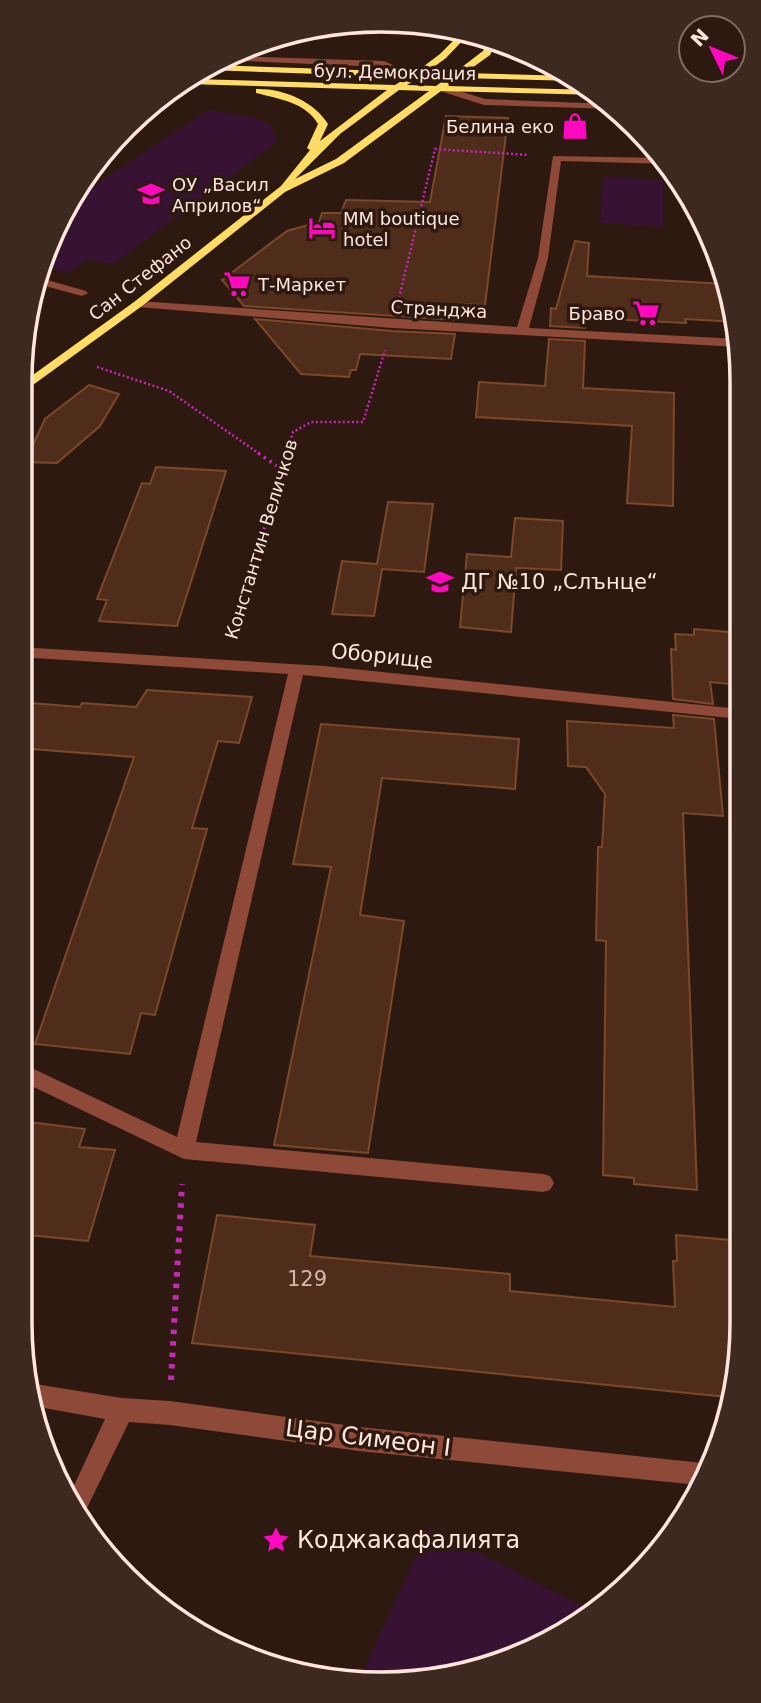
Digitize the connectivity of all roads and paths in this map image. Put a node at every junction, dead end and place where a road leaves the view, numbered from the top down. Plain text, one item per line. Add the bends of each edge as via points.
1 (459, 40) edge
2 (489, 49) edge
3 (245, 59) edge
4 (223, 69) edge
5 (458, 75) junction
6 (414, 76) junction
7 (556, 78) edge
8 (199, 82) edge
9 (233, 83) junction
10 (394, 89) junction
11 (440, 89) junction
12 (577, 92) edge
13 (596, 106) edge
14 (309, 154) junction
15 (556, 158) junction
16 (651, 161) edge
17 (281, 190) junction
18 (45, 283) edge
19 (82, 293) dead end
20 (138, 303) junction
21 (392, 324) junction
22 (522, 331) junction
23 (728, 342) edge
24 (67, 356) junction
25 (32, 382) edge
26 (280, 468) junction
27 (32, 653) edge
28 (223, 665) junction
29 (297, 668) junction
30 (730, 712) edge
31 (32, 1076) edge
32 (184, 1150) junction
33 (543, 1184) dead end
34 (39, 1395) edge
35 (122, 1410) junction
36 (170, 1413) junction
37 (696, 1473) edge
38 (80, 1500) edge

1 - 6 main road
2 - 5 main road
3 - 6 street via 384,64
4 - 6 main road, бул. Демокрация
5 - 6 main road, бул. Демокрация
5 - 7 main road, бул. Демокрация
5 - 11 main road, Сан Стефано
6 - 10 main road, Сан Стефано
8 - 9 main road, бул. Демокрация
9 - 10 main road, бул. Демокрация
9 - 14 main road via 300,103 320,116 323,124
10 - 11 main road, бул. Демокрация
10 - 14 main road, Сан Стефано
11 - 12 main road, бул. Демокрация
11 - 13 street via 484,102
11 - 17 main road, Сан Стефано via 340,161
14 - 17 main road, Сан Стефано
15 - 16 street
15 - 21 path, Константин Величков via 435,149
15 - 22 street via 543,258
17 - 20 main road, Сан Стефано
18 - 19 street
20 - 21 street, Странджа
20 - 24 main road, Сан Стефано
21 - 22 street, Странджа
21 - 26 path, Константин Величков via 363,422 311,422 293,432
22 - 23 street, Странджа
24 - 25 main road, Сан Стефано
24 - 26 path via 169,391
26 - 28 path, Константин Величков
27 - 28 street, Оборище
28 - 29 street, Оборище
29 - 30 street, Оборище
29 - 32 street
31 - 32 street
32 - 33 street
32 - 36 path
34 - 35 street, Цар Симеон I
35 - 36 street, Цар Симеон I
35 - 38 street
36 - 37 street, Цар Симеон I via 359,1439

